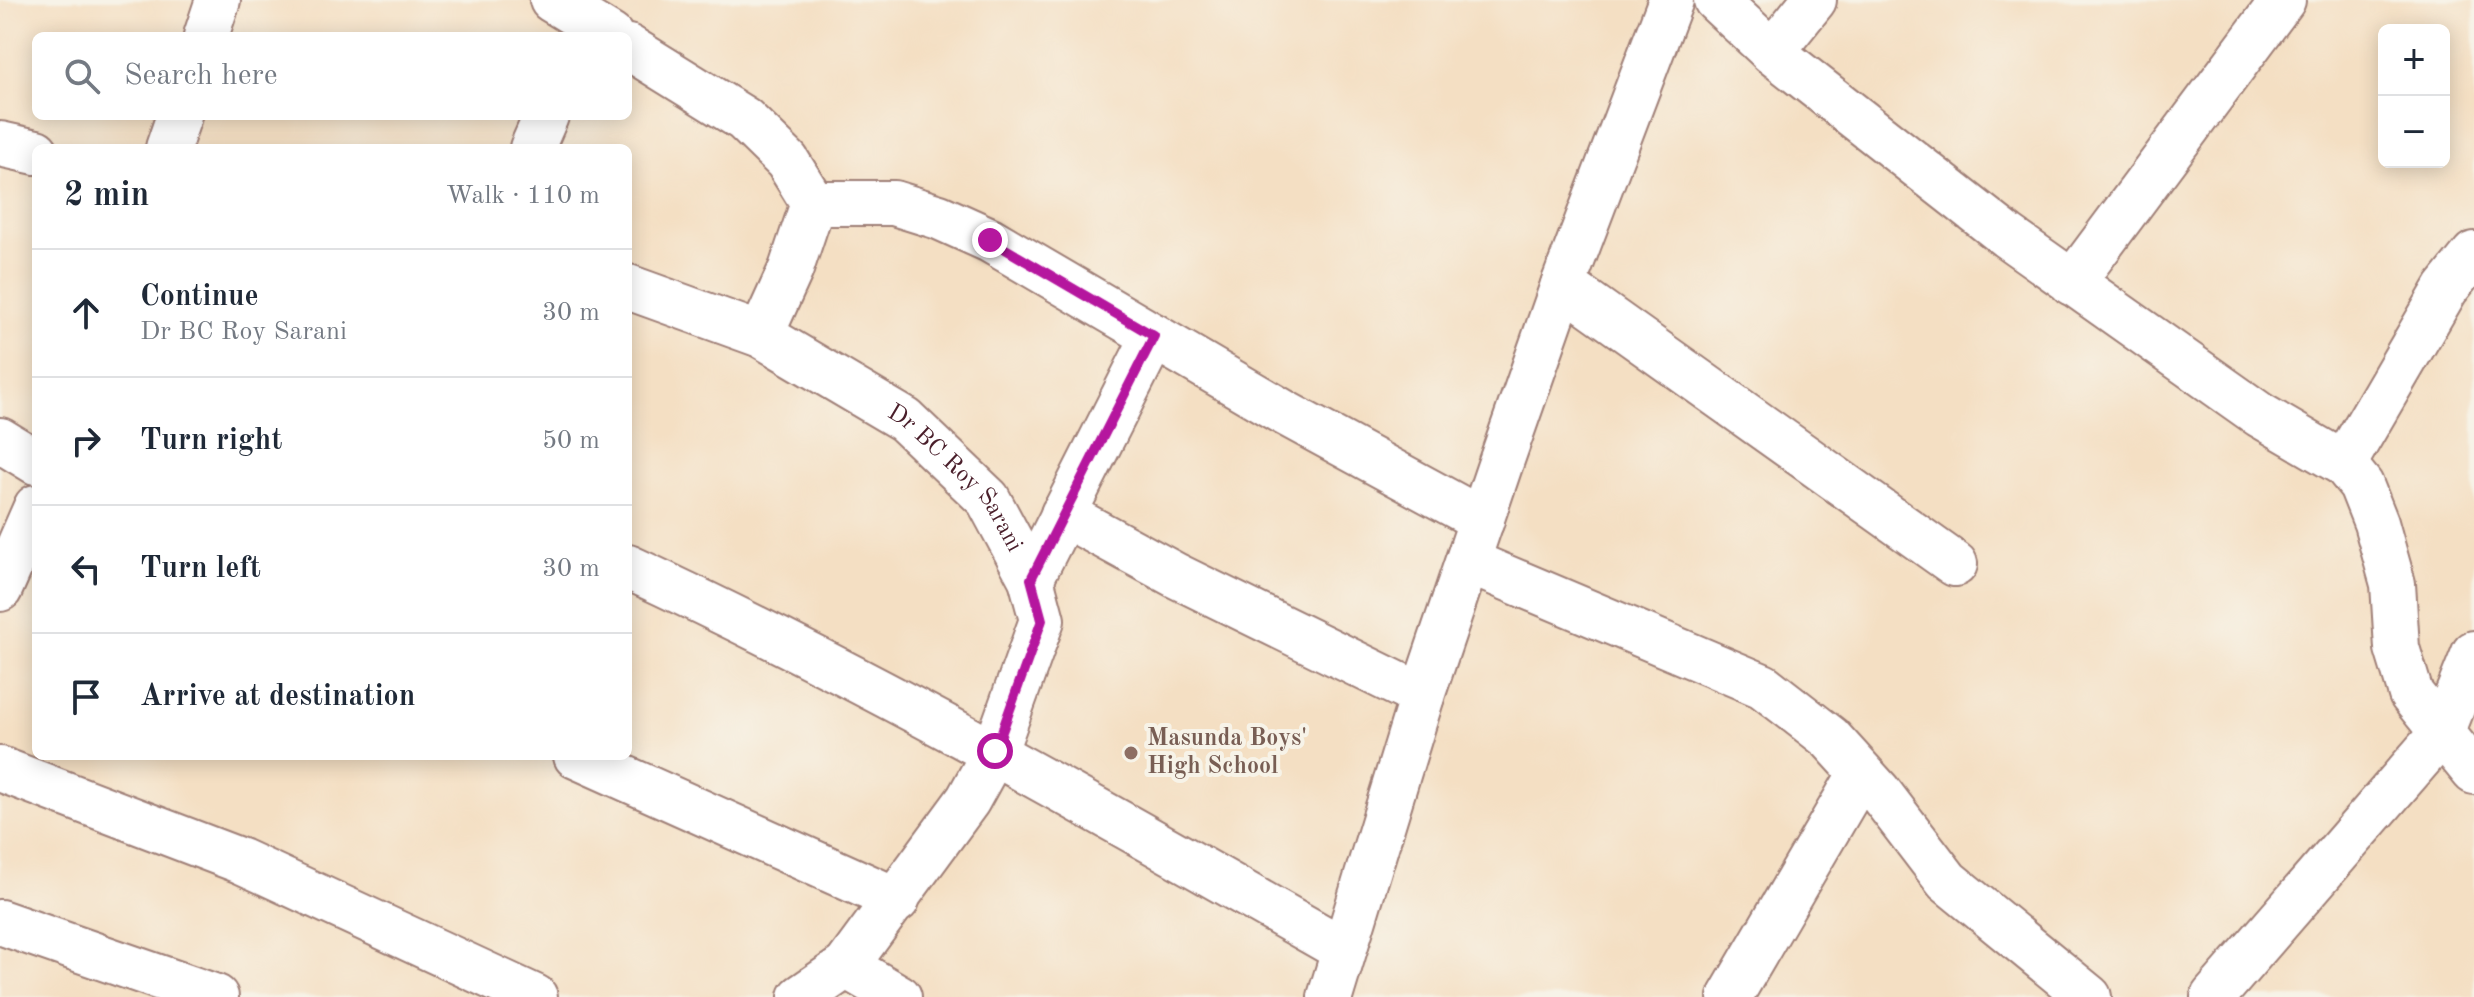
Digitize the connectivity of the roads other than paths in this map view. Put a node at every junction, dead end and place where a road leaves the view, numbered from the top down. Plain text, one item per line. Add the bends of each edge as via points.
1 (218, 0) edge
2 (1671, 0) edge
3 (1716, 0) edge
4 (1814, 0) edge
5 (2283, 0) edge
6 (207, 32) edge
7 (632, 49) edge
8 (1772, 52) junction
9 (178, 120) edge
10 (544, 120) edge
11 (0, 144) edge
12 (169, 144) edge
13 (534, 144) edge
14 (32, 151) edge
15 (813, 203) junction
16 (2474, 254) edge
17 (2072, 283) junction
18 (1563, 285) junction
19 (632, 288) edge
20 (761, 335) junction
21 (1154, 336) junction
22 (0, 440) edge
23 (32, 460) edge
24 (2344, 464) junction
25 (1063, 514) junction
26 (32, 516) edge
27 (1482, 520) junction
28 (1469, 562) junction
29 (1955, 564) dead end
30 (632, 569) edge
31 (1031, 579) junction
32 (0, 589) edge
33 (2474, 653) edge
34 (1422, 696) junction
35 (2442, 733) junction
36 (995, 751) junction
37 (585, 760) edge
38 (0, 769) edge
39 (2474, 772) edge
40 (1861, 773) junction
41 (897, 900) junction
42 (0, 922) edge
43 (1342, 949) junction
44 (846, 966) junction
45 (138, 985) edge
46 (216, 997) edge
47 (535, 997) edge
48 (801, 997) edge
49 (899, 997) edge
50 (1330, 997) edge
51 (1730, 997) edge
52 (2089, 997) edge
53 (2213, 997) edge

1 - 6 street
2 - 18 street
3 - 8 street
4 - 8 street
5 - 17 street
7 - 15 street via 744,119 787,161
8 - 17 street
9 - 12 street
10 - 13 street
11 - 14 street
15 - 20 street
15 - 21 street via 894,203 939,217 990,240
16 - 24 street via 2446,289
17 - 24 street via 2260,415
18 - 27 street
18 - 29 street
19 - 20 street, Dr BC Roy Sarani
20 - 31 street, Dr BC Roy Sarani via 905,420 988,499
21 - 25 street
21 - 27 street
22 - 23 street
24 - 35 street via 2361,485 2376,523 2393,584 2397,648 2411,694
25 - 31 street
25 - 34 street
26 - 32 street
27 - 28 street
28 - 34 street
28 - 40 street via 1763,686 1830,738
30 - 36 street
31 - 36 street, Dr BC Roy Sarani via 1042,620
33 - 35 street
34 - 43 street
35 - 39 street
35 - 53 street
36 - 41 street, Dr BC Roy Sarani via 968,800
36 - 43 street
37 - 41 street
38 - 47 street via 241,861
40 - 51 street
40 - 52 street via 1947,881
41 - 44 street, Dr BC Roy Sarani
42 - 45 street
43 - 50 street
44 - 48 street, Dr BC Roy Sarani
44 - 49 street
45 - 46 street

